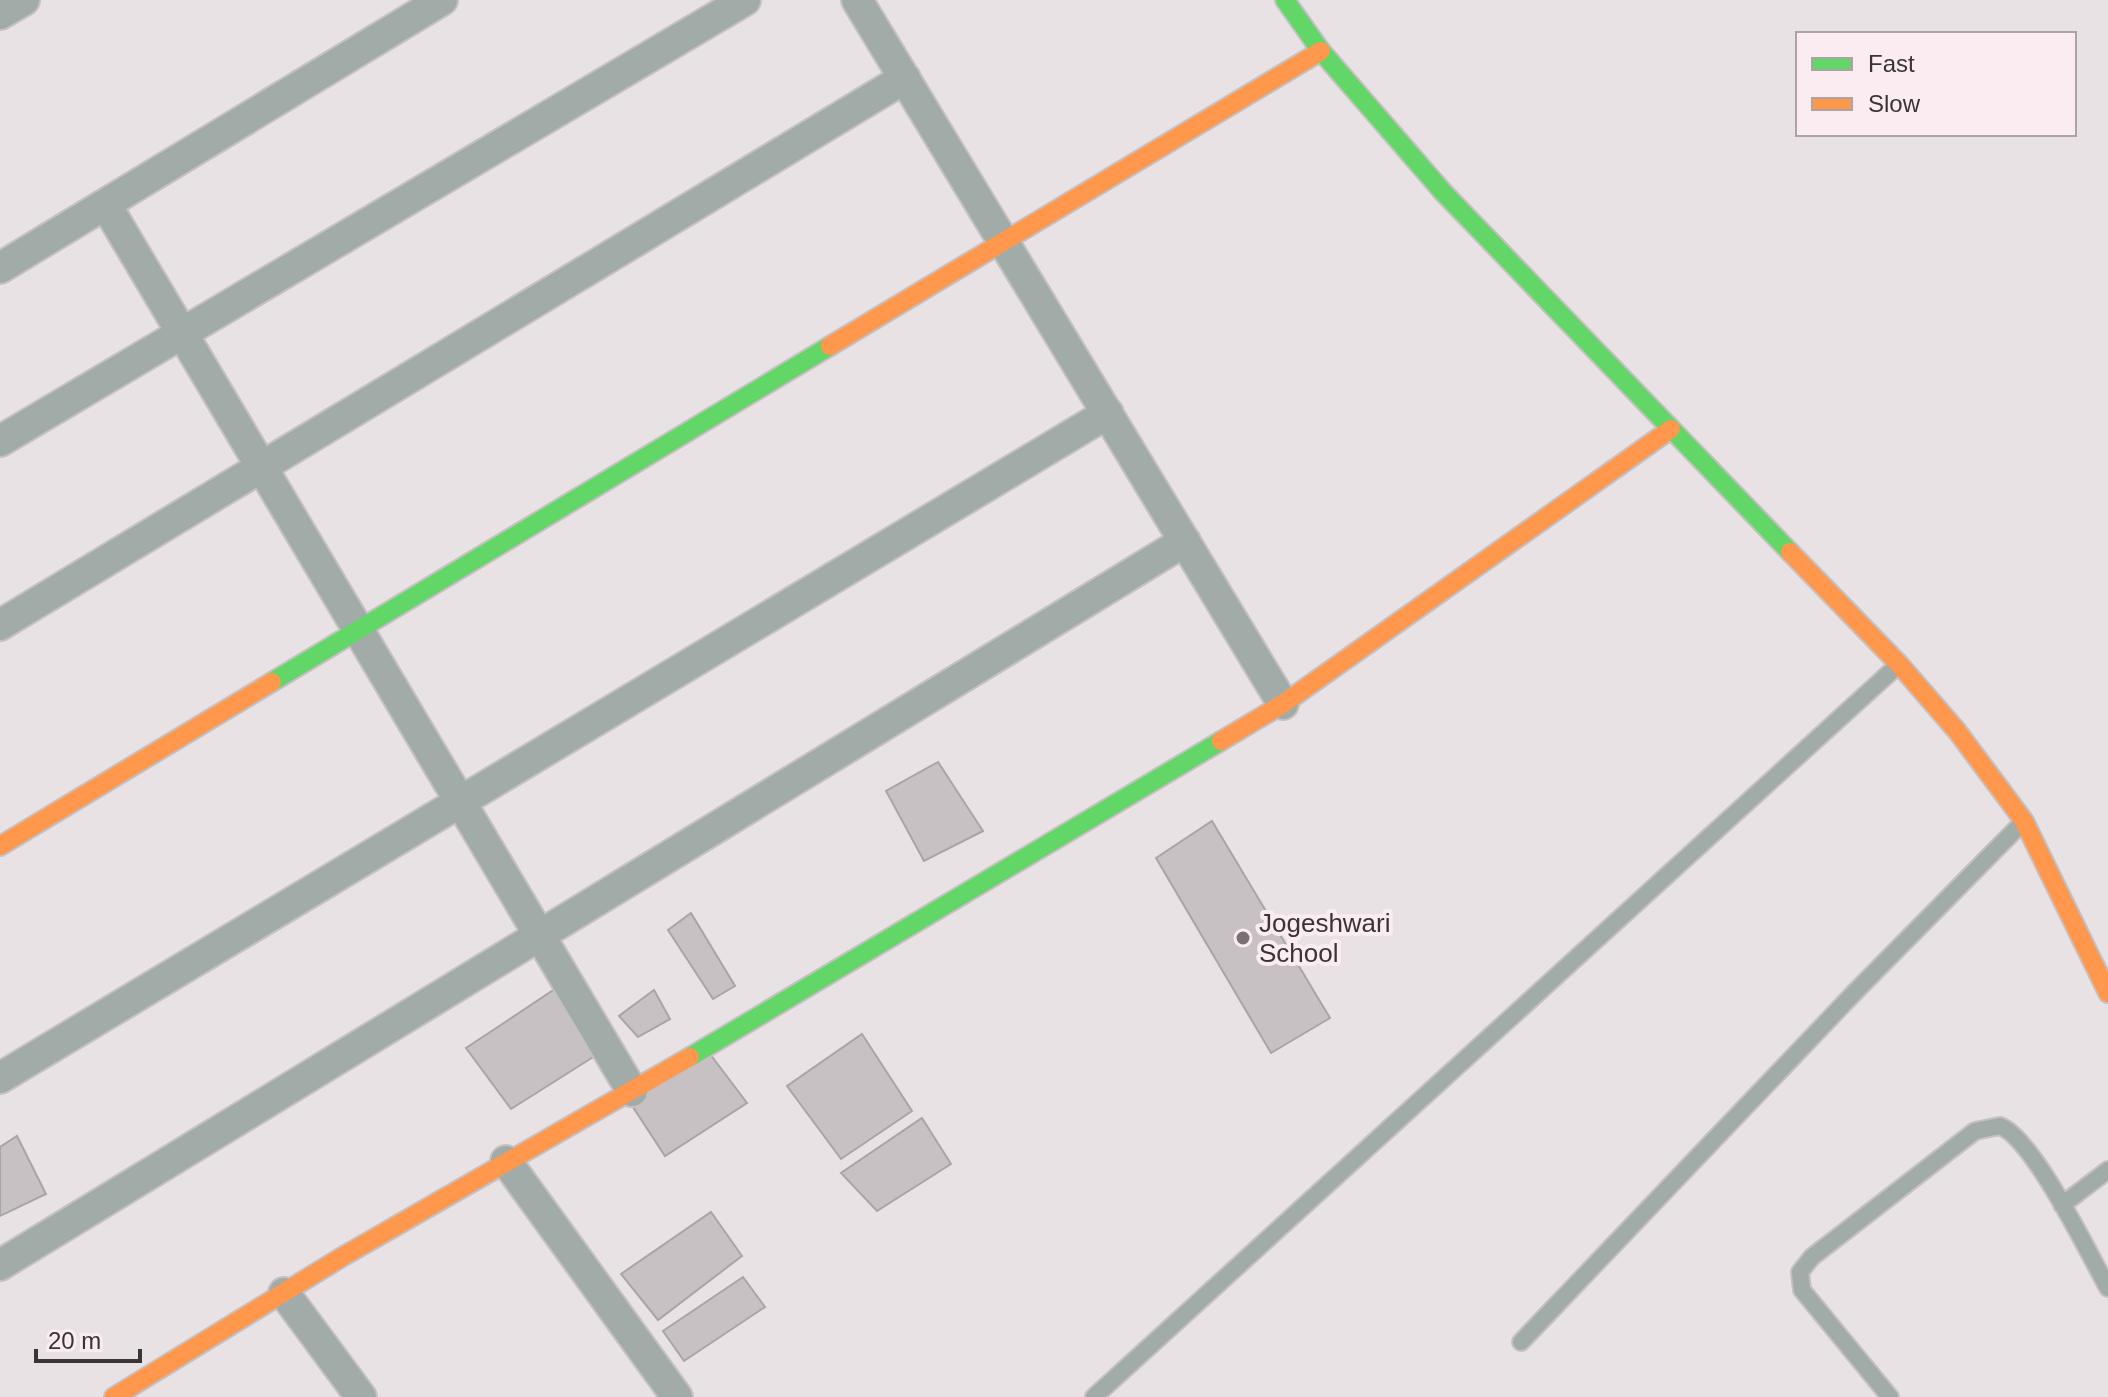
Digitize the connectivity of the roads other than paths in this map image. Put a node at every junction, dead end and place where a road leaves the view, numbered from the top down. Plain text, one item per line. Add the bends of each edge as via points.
1 (24, 0) edge
2 (442, 0) edge
3 (745, 0) edge
4 (857, 0) edge
5 (1285, 0) edge
6 (0, 14) edge
7 (1321, 51) junction
8 (905, 78) junction
9 (106, 205) junction
10 (1005, 243) junction
11 (0, 268) edge
12 (182, 333) junction
13 (1108, 413) junction
14 (1671, 429) junction
15 (0, 441) edge
16 (262, 469) junction
17 (1185, 541) junction
18 (0, 625) edge
19 (358, 631) junction
20 (1899, 664) junction
21 (1283, 704) junction
22 (461, 804) junction
23 (2024, 821) junction
24 (0, 846) edge
25 (540, 938) junction
26 (2099, 948) edge
27 (2108, 993) edge
28 (0, 1078) edge
29 (632, 1091) junction
30 (506, 1161) junction
31 (2108, 1170) edge
32 (2062, 1205) junction
33 (0, 1265) edge
34 (2108, 1288) edge
35 (284, 1293) junction
36 (1521, 1342) dead end
37 (114, 1397) edge
38 (361, 1397) edge
39 (677, 1397) edge
40 (1094, 1397) edge
41 (1890, 1397) edge

1 - 6 street
2 - 9 street
3 - 12 street
4 - 8 street
5 - 7 street
7 - 10 street
7 - 14 street via 1443,192
8 - 10 street
8 - 16 street
9 - 11 street
9 - 12 street
10 - 13 street
10 - 19 street
12 - 15 street
12 - 16 street
13 - 17 street
13 - 22 street
14 - 20 street
14 - 21 street
16 - 18 street
16 - 19 street
17 - 21 street
17 - 25 street
19 - 22 street
19 - 24 street
20 - 23 street
20 - 40 lane
21 - 29 street
22 - 25 street
22 - 28 street
23 - 26 street
23 - 36 lane
25 - 29 street
25 - 33 street
26 - 27 street
29 - 30 street
30 - 35 street
30 - 39 street
31 - 32 lane
32 - 34 lane
32 - 41 lane via 2019,1139 2009,1130 1990,1126 1975,1131 1803,1265 1802,1290
35 - 37 street
35 - 38 street

